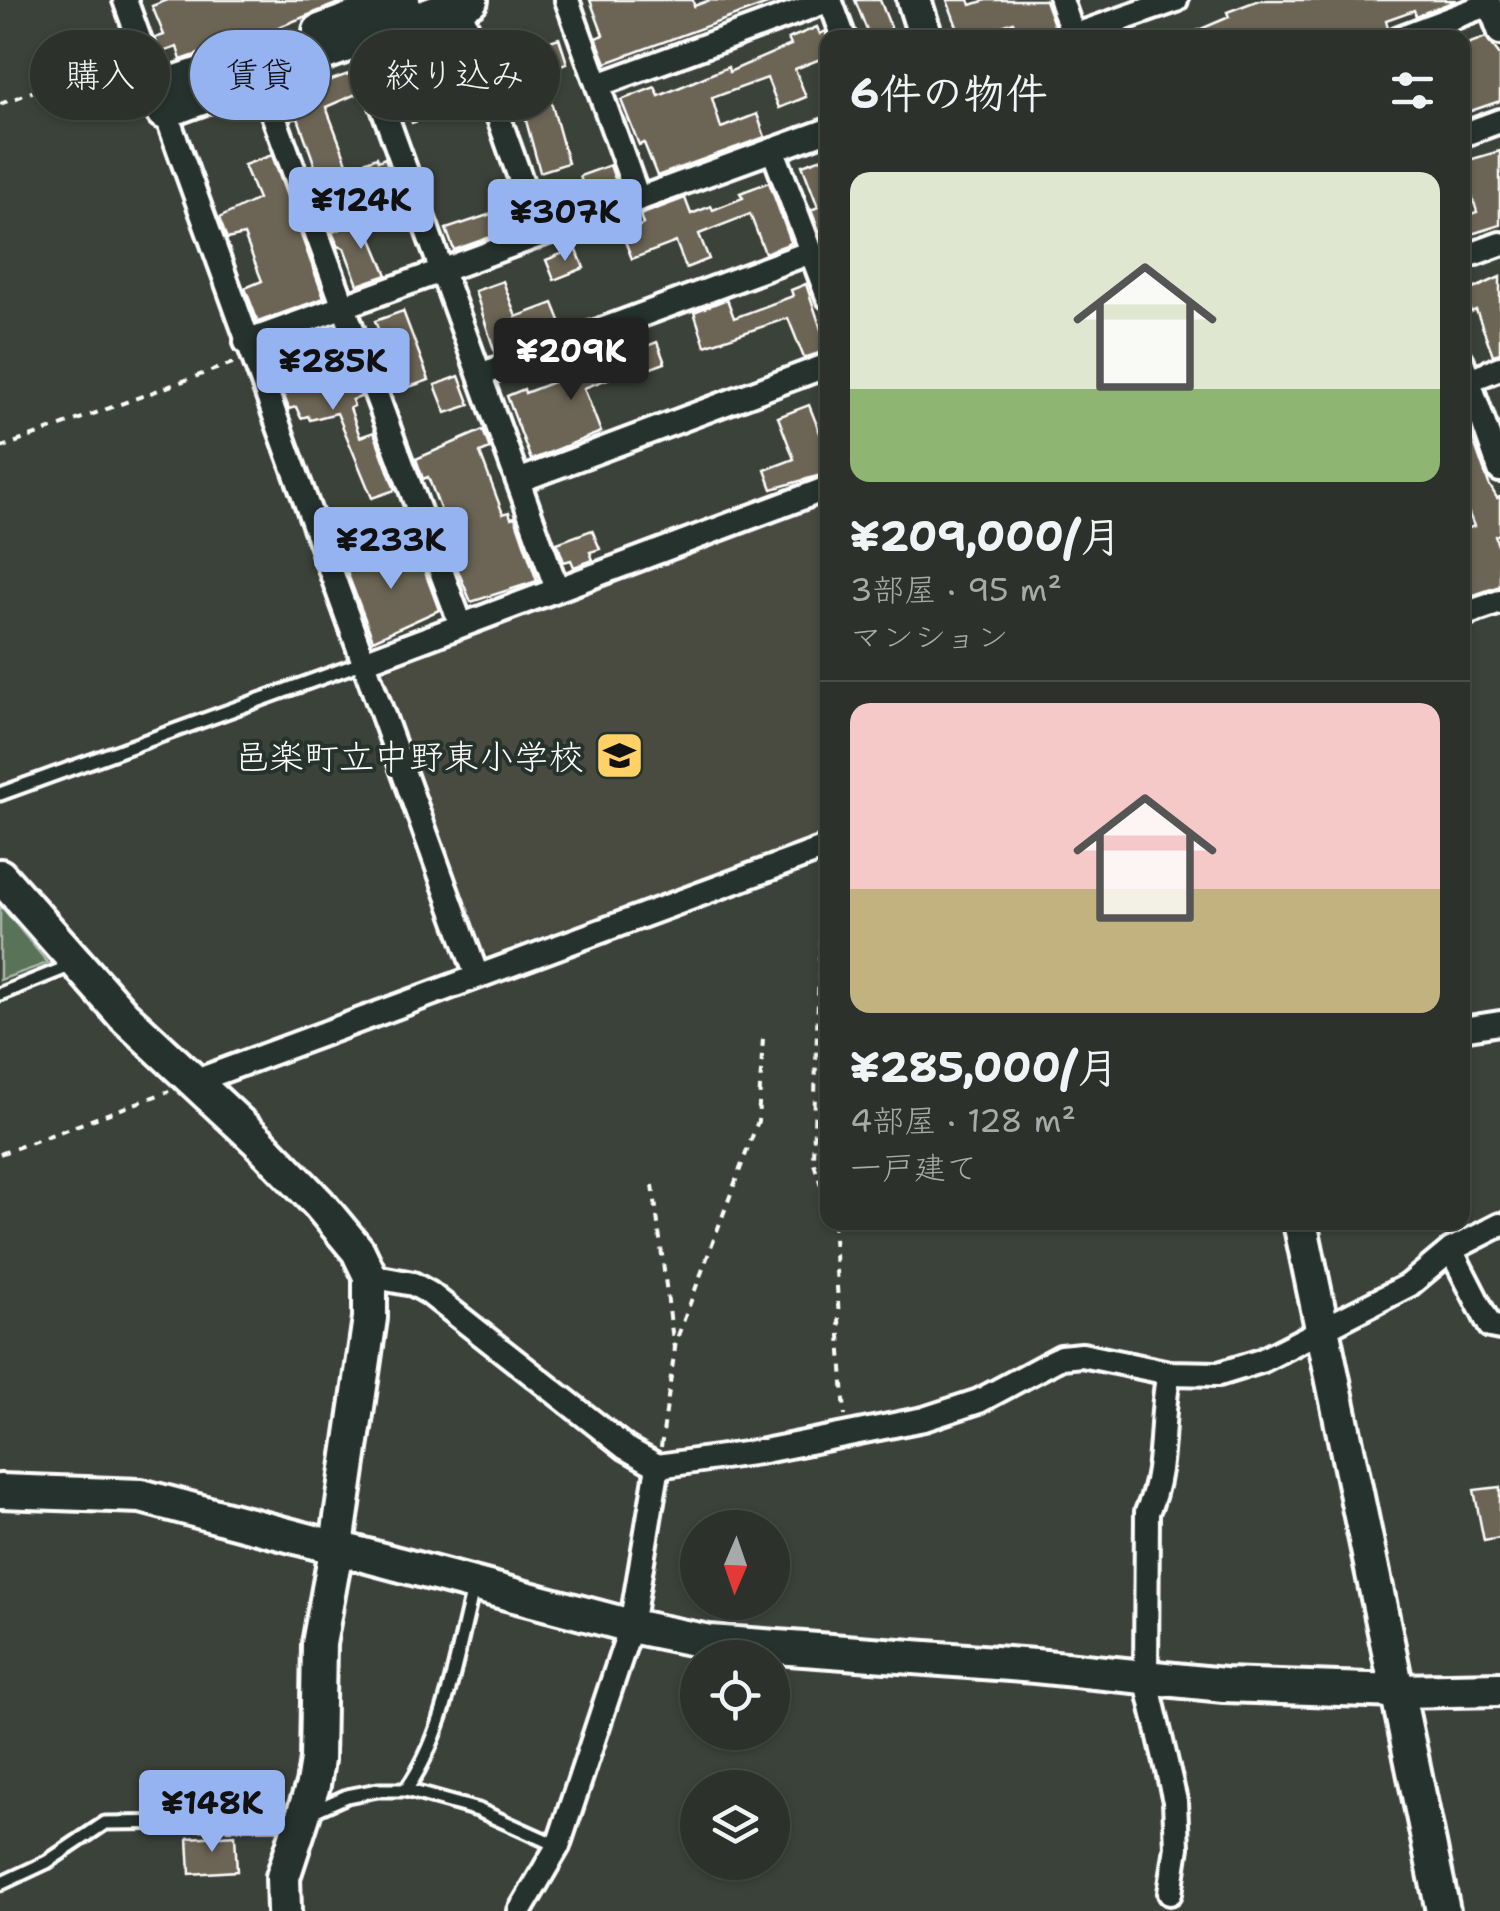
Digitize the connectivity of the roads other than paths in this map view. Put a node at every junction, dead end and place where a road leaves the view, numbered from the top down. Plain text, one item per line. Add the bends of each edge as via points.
1 (126, 0) edge
2 (403, 0) edge
3 (567, 0) edge
4 (830, 0) edge
5 (914, 0) edge
6 (1060, 0) edge
7 (1176, 0) edge
8 (462, 2) edge
9 (1489, 2) edge
10 (136, 30) edge
11 (354, 30) joint
12 (841, 30) edge
13 (923, 30) edge
14 (1069, 30) edge
15 (1120, 30) edge
16 (1419, 30) edge
17 (1500, 34) edge
18 (598, 84) junction
19 (167, 120) edge
20 (276, 120) edge
21 (387, 120) edge
22 (1500, 121) edge
23 (1470, 131) edge
24 (820, 133) edge
25 (773, 150) junction
26 (638, 198) junction
27 (540, 234) junction
28 (1500, 244) edge
29 (811, 252) junction
30 (1470, 255) edge
31 (442, 270) junction
32 (820, 276) edge
33 (344, 306) junction
34 (248, 349) junction
35 (1500, 368) edge
36 (820, 369) edge
37 (1470, 370) edge
38 (480, 375) junction
39 (1470, 382) edge
40 (1500, 470) edge
41 (518, 481) junction
42 (820, 491) edge
43 (558, 589) junction
44 (1500, 602) edge
45 (1470, 612) edge
46 (461, 626) junction
47 (364, 662) junction
48 (0, 794) edge
49 (820, 849) edge
50 (0, 876) edge
51 (75, 964) junction
52 (477, 976) junction
53 (0, 994) edge
54 (1500, 1023) edge
55 (1470, 1029) edge
56 (193, 1082) junction
57 (1500, 1225) edge
58 (1302, 1230) edge
59 (1451, 1250) junction
60 (370, 1276) junction
61 (1500, 1328) edge
62 (1322, 1329) junction
63 (1169, 1373) junction
64 (658, 1466) junction
65 (0, 1491) edge
66 (337, 1545) junction
67 (474, 1583) junction
68 (632, 1626) junction
69 (1146, 1676) junction
70 (1500, 1689) edge
71 (1398, 1691) junction
72 (406, 1790) junction
73 (303, 1814) junction
74 (558, 1846) junction
75 (0, 1884) edge
76 (1170, 1893) dead end
77 (284, 1911) edge
78 (520, 1911) edge
79 (1443, 1911) edge

1 - 10 street
2 - 11 street
3 - 18 street
4 - 12 street
4 - 18 street
5 - 13 street
6 - 14 street
7 - 15 street
8 - 11 street
8 - 27 street
9 - 16 street
9 - 17 street
18 - 26 street
19 - 34 street
20 - 33 street
21 - 31 street
22 - 23 street
24 - 25 street
25 - 26 street
25 - 29 street
26 - 27 street
27 - 31 street
28 - 30 street
29 - 32 street
29 - 38 street
31 - 33 street
31 - 38 street
33 - 34 street
33 - 46 street
34 - 47 street
35 - 37 street
36 - 41 street
38 - 41 street
39 - 40 street
41 - 43 street
42 - 43 street
43 - 46 street
44 - 45 street
46 - 47 street
47 - 48 lane
47 - 52 street
49 - 52 street
50 - 51 street
51 - 53 lane
51 - 56 street
52 - 56 street
54 - 55 street
56 - 60 street via 319,1204
57 - 59 street
58 - 62 street
59 - 61 street via 1490,1326
59 - 62 street via 1409,1285
60 - 64 street via 429,1293
60 - 66 street via 370,1318
62 - 63 street via 1262,1362 1219,1374
62 - 71 street
63 - 64 street via 1082,1355 1061,1357 979,1400 924,1419
63 - 69 street via 1157,1492 1147,1512
64 - 68 street
65 - 66 street via 140,1496
66 - 67 street
66 - 73 street via 318,1644 317,1760
67 - 68 street
67 - 72 lane via 439,1724
68 - 69 street via 709,1642
68 - 74 street
69 - 71 street
69 - 76 street via 1175,1801
70 - 71 street
71 - 79 street
72 - 73 lane via 347,1796
72 - 74 lane via 478,1810
73 - 75 lane via 291,1821 105,1823
73 - 77 street via 284,1877
74 - 78 street

